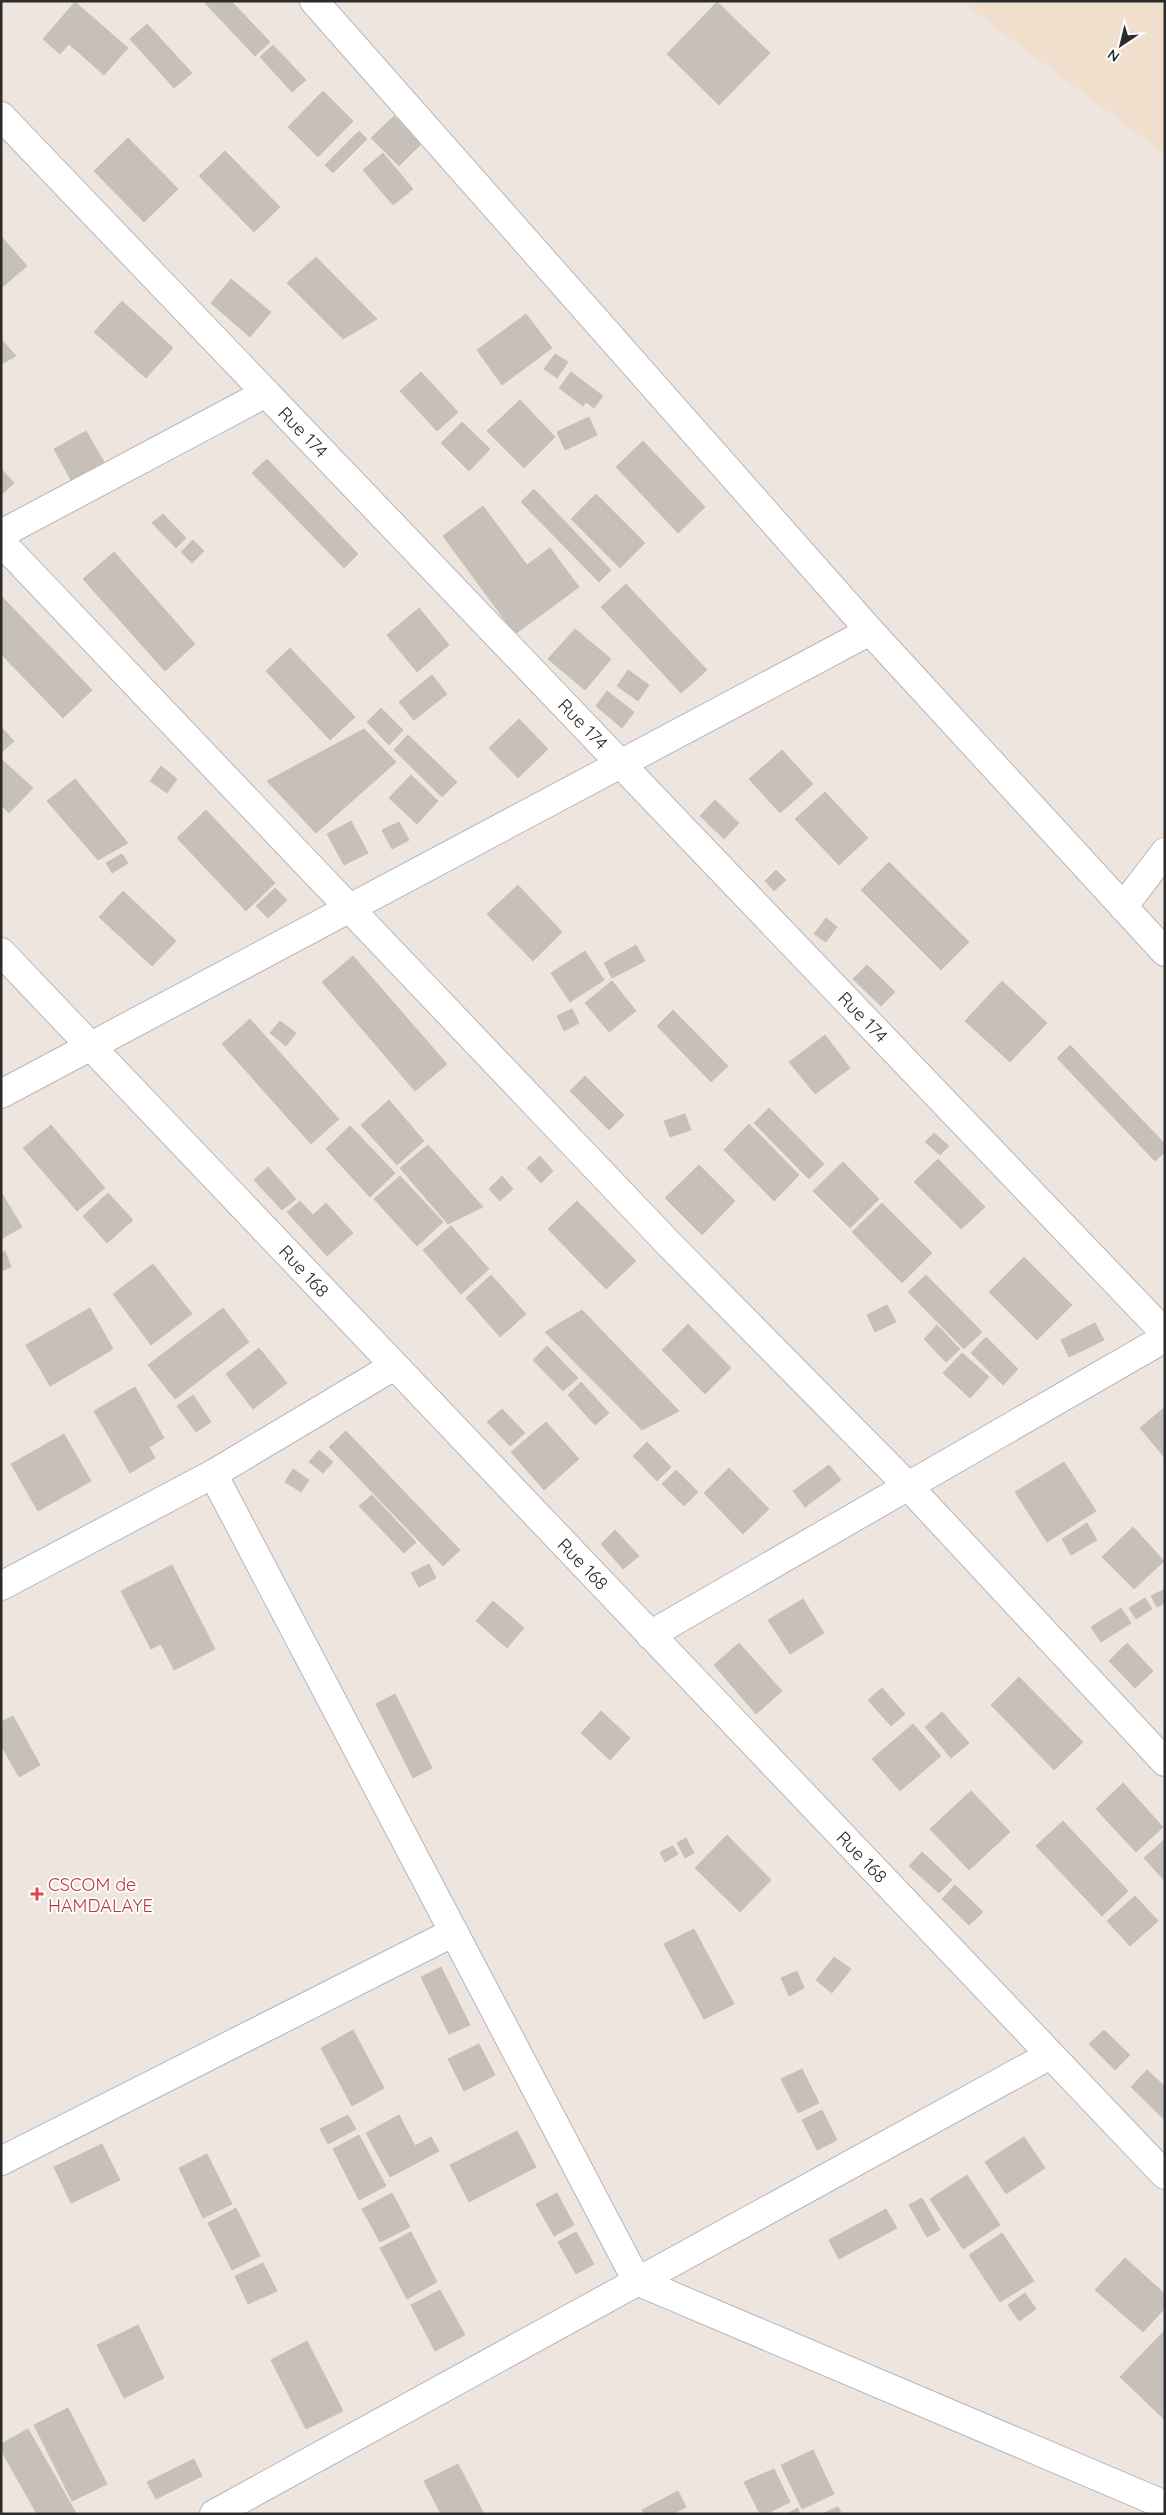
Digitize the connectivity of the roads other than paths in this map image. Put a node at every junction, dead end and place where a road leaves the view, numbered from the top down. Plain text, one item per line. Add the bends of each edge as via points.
1 (314, 1) edge
2 (1, 116) edge
3 (266, 394) junction
4 (1, 534) edge
5 (1, 542) edge
6 (870, 631) junction
7 (622, 764) junction
8 (1165, 852) edge
9 (1165, 882) edge
10 (1123, 907) junction
11 (349, 909) junction
12 (1, 952) edge
13 (1165, 952) edge
14 (92, 1046) junction
15 (1, 1094) edge
16 (1165, 1333) edge
17 (1165, 1338) edge
18 (394, 1366) junction
19 (213, 1474) junction
20 (908, 1486) junction
21 (1, 1586) edge
22 (650, 1635) junction
23 (1165, 1762) edge
24 (454, 1932) junction
25 (1050, 2055) junction
26 (1, 2161) edge
27 (1165, 2175) edge
28 (637, 2281) junction
29 (1156, 2507) edge
30 (214, 2514) edge

1 - 6 street
2 - 3 street, Rue 174
3 - 4 street
3 - 7 street, Rue 174
5 - 11 street
6 - 7 street
6 - 10 street
7 - 11 street
7 - 16 street, Rue 174
8 - 10 street
9 - 10 street
10 - 13 street
11 - 14 street
11 - 20 street via 668,1243
12 - 14 street, Rue 168
14 - 15 street
14 - 18 street, Rue 168
17 - 20 street
18 - 19 street
18 - 22 street, Rue 168
19 - 21 street
19 - 24 street
20 - 22 street
20 - 23 street
22 - 25 street, Rue 168
24 - 26 street
24 - 28 street
25 - 27 street, Rue 168
25 - 28 street
28 - 29 street
28 - 30 street

